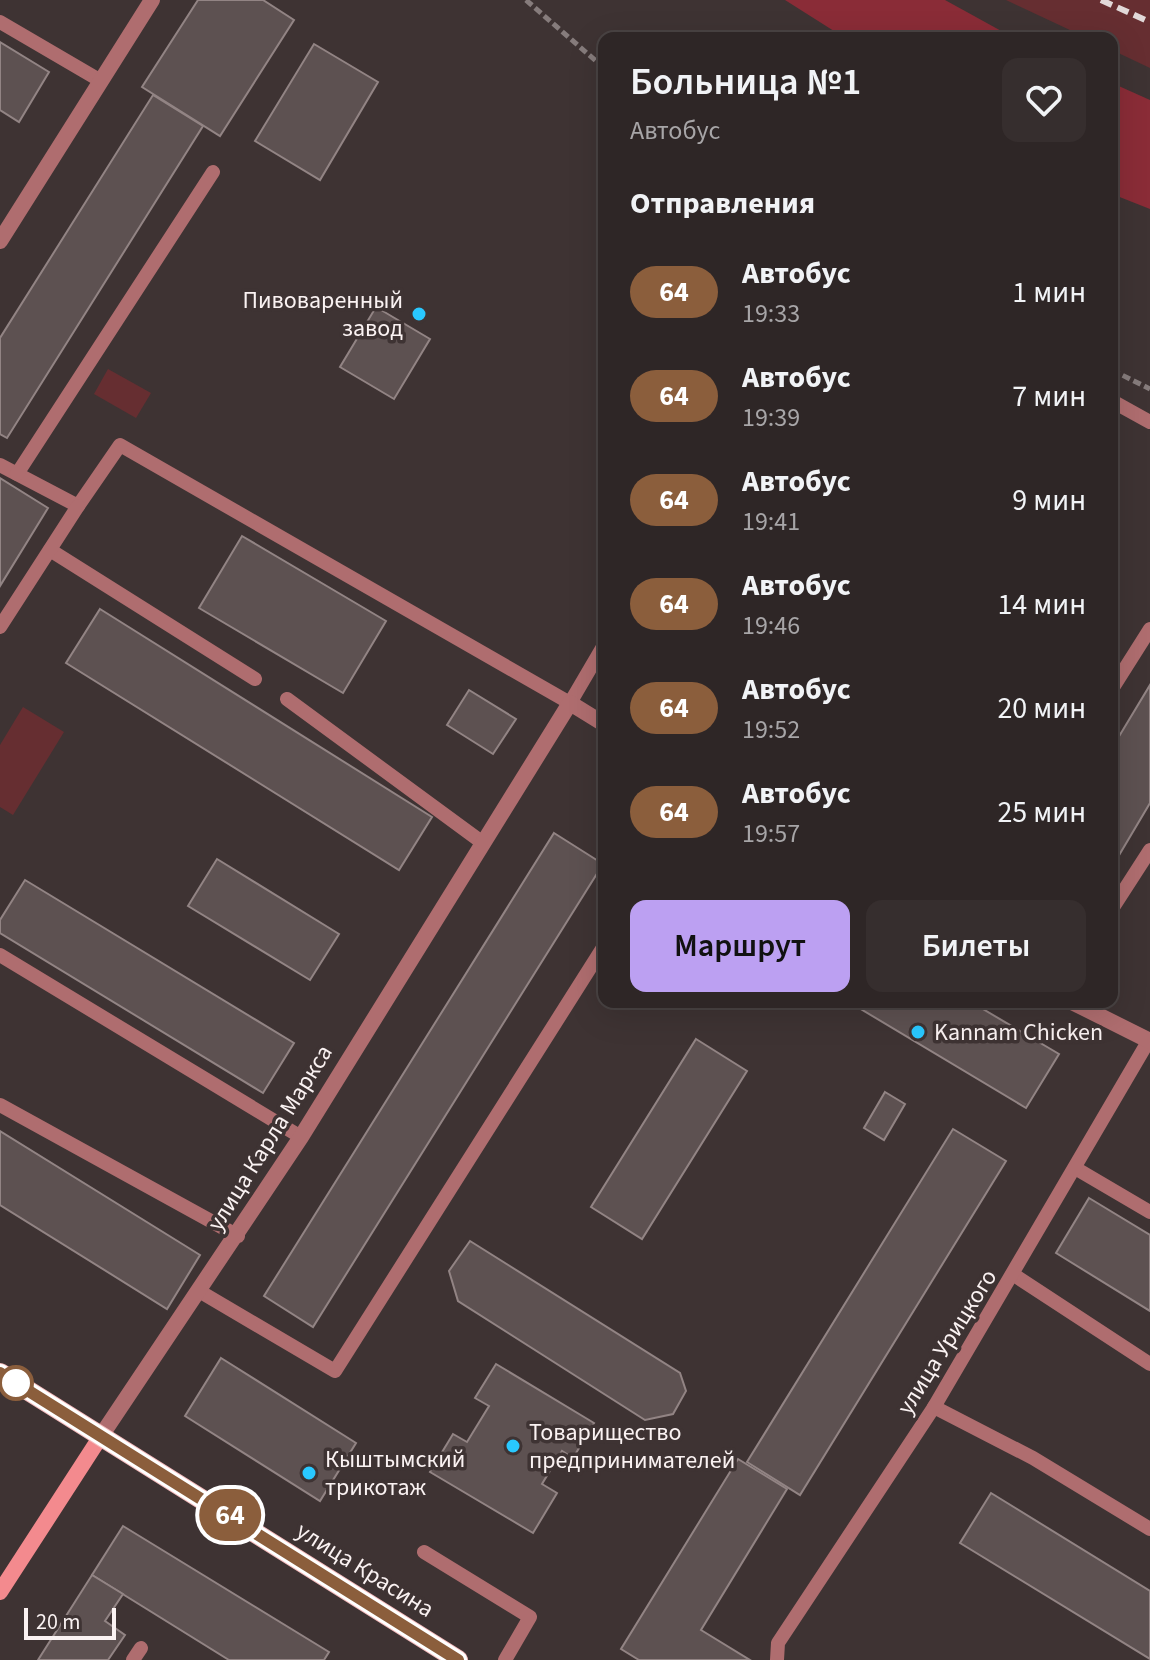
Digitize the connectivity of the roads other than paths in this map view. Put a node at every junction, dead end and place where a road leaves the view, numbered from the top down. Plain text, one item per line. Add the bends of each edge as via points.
1 (152, 0) edge
2 (0, 22) edge
3 (101, 81) junction
4 (213, 172) dead end
5 (0, 241) edge
6 (1118, 404) edge
7 (1150, 422) edge
8 (0, 465) edge
9 (17, 474) junction
10 (78, 506) junction
11 (50, 550) junction
12 (0, 627) edge
13 (1150, 629) edge
14 (598, 655) edge
15 (255, 679) dead end
16 (1118, 680) edge
17 (287, 699) dead end
18 (570, 703) junction
19 (598, 720) edge
20 (483, 843) junction
21 (1150, 850) edge
22 (1118, 900) edge
23 (0, 955) edge
24 (598, 955) edge
25 (1084, 1008) edge
26 (1150, 1040) edge
27 (0, 1105) edge
28 (301, 1137) junction
29 (1075, 1168) junction
30 (1150, 1212) edge
31 (238, 1236) junction
32 (1014, 1275) junction
33 (199, 1291) junction
34 (1150, 1364) edge
35 (0, 1373) edge
36 (934, 1407) junction
37 (101, 1436) junction
38 (1150, 1529) edge
39 (424, 1552) dead end
40 (0, 1592) edge
41 (458, 1660) edge
42 (505, 1660) edge
43 (777, 1660) edge

1 - 3 street
2 - 3 lane
3 - 5 street
4 - 9 lane
6 - 7 lane
8 - 9 lane
9 - 10 lane
10 - 11 lane
10 - 18 lane via 120,445
11 - 12 lane
11 - 15 lane
13 - 16 lane
14 - 18 lane
17 - 20 lane
18 - 19 street
18 - 20 street, улица Карла Маркса
20 - 28 street, улица Карла Маркса
21 - 22 lane
23 - 28 lane
24 - 33 lane via 335,1371
25 - 26 street
26 - 29 lane, улица Урицкого
27 - 31 lane
28 - 31 street, улица Карла Маркса
29 - 30 lane
29 - 32 lane, улица Урицкого
31 - 33 street, улица Карла Маркса
32 - 34 lane
32 - 36 lane, улица Урицкого
33 - 37 street, улица Карла Маркса
35 - 37 main road, улица Красина
36 - 38 lane via 1033,1458
36 - 43 lane, улица Урицкого via 778,1643
37 - 40 main road, улица Карла Маркса
37 - 41 main road, улица Красина
39 - 42 lane via 530,1617

